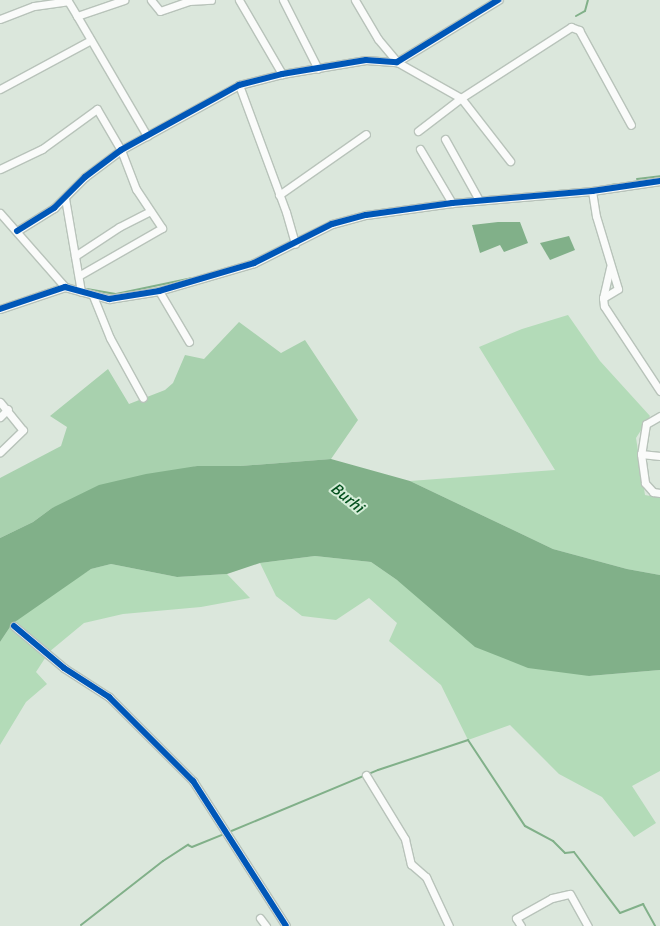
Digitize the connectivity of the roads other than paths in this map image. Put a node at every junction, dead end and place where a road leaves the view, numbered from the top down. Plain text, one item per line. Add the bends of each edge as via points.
1 (124, 0) edge
2 (151, 0) edge
3 (211, 0) edge
4 (239, 0) edge
5 (283, 0) edge
6 (355, 0) edge
7 (498, 0) edge
8 (77, 16) junction
9 (0, 19) edge
10 (91, 40) junction
11 (397, 62) junction
12 (318, 69) junction
13 (282, 74) junction
14 (239, 85) junction
15 (0, 89) edge
16 (461, 98) junction
17 (631, 125) dead end
18 (418, 131) dead end
19 (366, 134) dead end
20 (147, 136) junction
21 (446, 139) dead end
22 (420, 149) dead end
23 (121, 150) junction
24 (510, 161) dead end
25 (0, 169) edge
26 (660, 181) edge
27 (592, 191) junction
28 (279, 195) junction
29 (65, 198) junction
30 (479, 200) junction
31 (452, 203) junction
32 (150, 211) junction
33 (0, 213) edge
34 (17, 231) junction
35 (295, 244) junction
36 (75, 256) junction
37 (610, 267) junction
38 (80, 275) junction
39 (65, 287) junction
40 (160, 291) junction
41 (81, 292) junction
42 (93, 296) junction
43 (603, 298) junction
44 (0, 309) edge
45 (189, 342) dead end
46 (660, 391) edge
47 (143, 398) dead end
48 (0, 402) edge
49 (8, 409) junction
50 (660, 416) edge
51 (0, 417) edge
52 (0, 452) edge
53 (641, 454) junction
54 (660, 456) edge
55 (660, 493) edge
56 (14, 626) dead end
57 (366, 775) dead end
58 (260, 918) dead end
59 (266, 926) edge
60 (286, 926) edge
61 (449, 926) edge
62 (521, 926) edge
63 (588, 926) edge

1 - 8 street
2 - 3 street via 160,11 189,1
4 - 13 street
5 - 12 street
6 - 11 street via 378,39
7 - 11 street
8 - 9 street via 68,1 34,6
8 - 10 street
10 - 15 street
10 - 20 street
11 - 12 street via 366,60
11 - 16 street
12 - 13 street
13 - 14 street
14 - 20 street
14 - 28 street
16 - 17 street via 565,30 576,28
16 - 18 street
16 - 24 street
19 - 28 street
20 - 23 street
21 - 30 street
22 - 31 street
23 - 25 street via 97,108 42,148
23 - 29 street via 85,177
23 - 32 street via 131,179
26 - 27 street
27 - 30 street
27 - 37 street
28 - 35 street
29 - 34 street via 38,220
29 - 36 street
30 - 31 street
31 - 35 street via 332,224
32 - 36 street via 119,226
32 - 38 street via 162,228
33 - 34 street
34 - 39 street
35 - 40 street via 254,263
36 - 38 street
37 - 43 street
37 - 43 street via 618,289
38 - 41 street
39 - 41 street
39 - 44 street
40 - 42 street via 108,299
40 - 45 street
41 - 42 street
42 - 47 street via 110,338
43 - 46 street via 604,306
48 - 49 street
49 - 51 street
49 - 52 street via 22,426 23,432
50 - 53 street via 646,424
53 - 54 street
53 - 55 street via 646,483 653,492
56 - 60 street via 64,668 109,698 193,781
57 - 61 street via 405,839 411,864 426,877
58 - 59 street
62 - 63 street via 516,918 552,898 570,894

